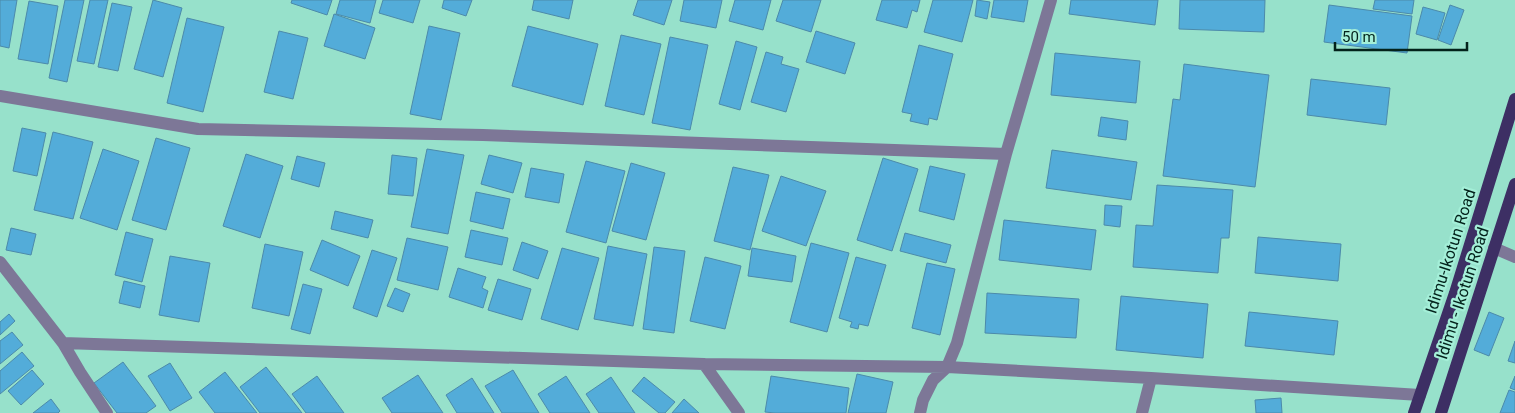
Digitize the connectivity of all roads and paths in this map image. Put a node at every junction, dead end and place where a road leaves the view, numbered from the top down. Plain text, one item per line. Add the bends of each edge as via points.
1 (1051, 0) edge
2 (0, 96) edge
3 (1515, 99) edge
4 (1006, 154) junction
5 (1515, 184) edge
6 (1494, 248) junction
7 (1515, 257) edge
8 (0, 262) edge
9 (63, 343) junction
10 (704, 364) junction
11 (947, 367) junction
12 (1151, 378) junction
13 (1420, 396) junction
14 (107, 413) edge
15 (739, 413) edge
16 (920, 413) edge
17 (1142, 413) edge
18 (1414, 413) edge
19 (1441, 413) edge

1 - 4 street
2 - 4 street via 198,129 483,134
3 - 13 main road, Idimu-Ikotun Road
4 - 11 street via 957,342
5 - 6 main road, Idimu - Ikotun Road
6 - 7 street
6 - 19 main road, Idimu - Ikotun Road
8 - 9 street
9 - 10 street
9 - 14 street
10 - 11 street
10 - 15 street
11 - 12 street
11 - 16 street via 933,380
12 - 13 street
12 - 17 street
13 - 18 main road, Idimu-Ikotun Road

